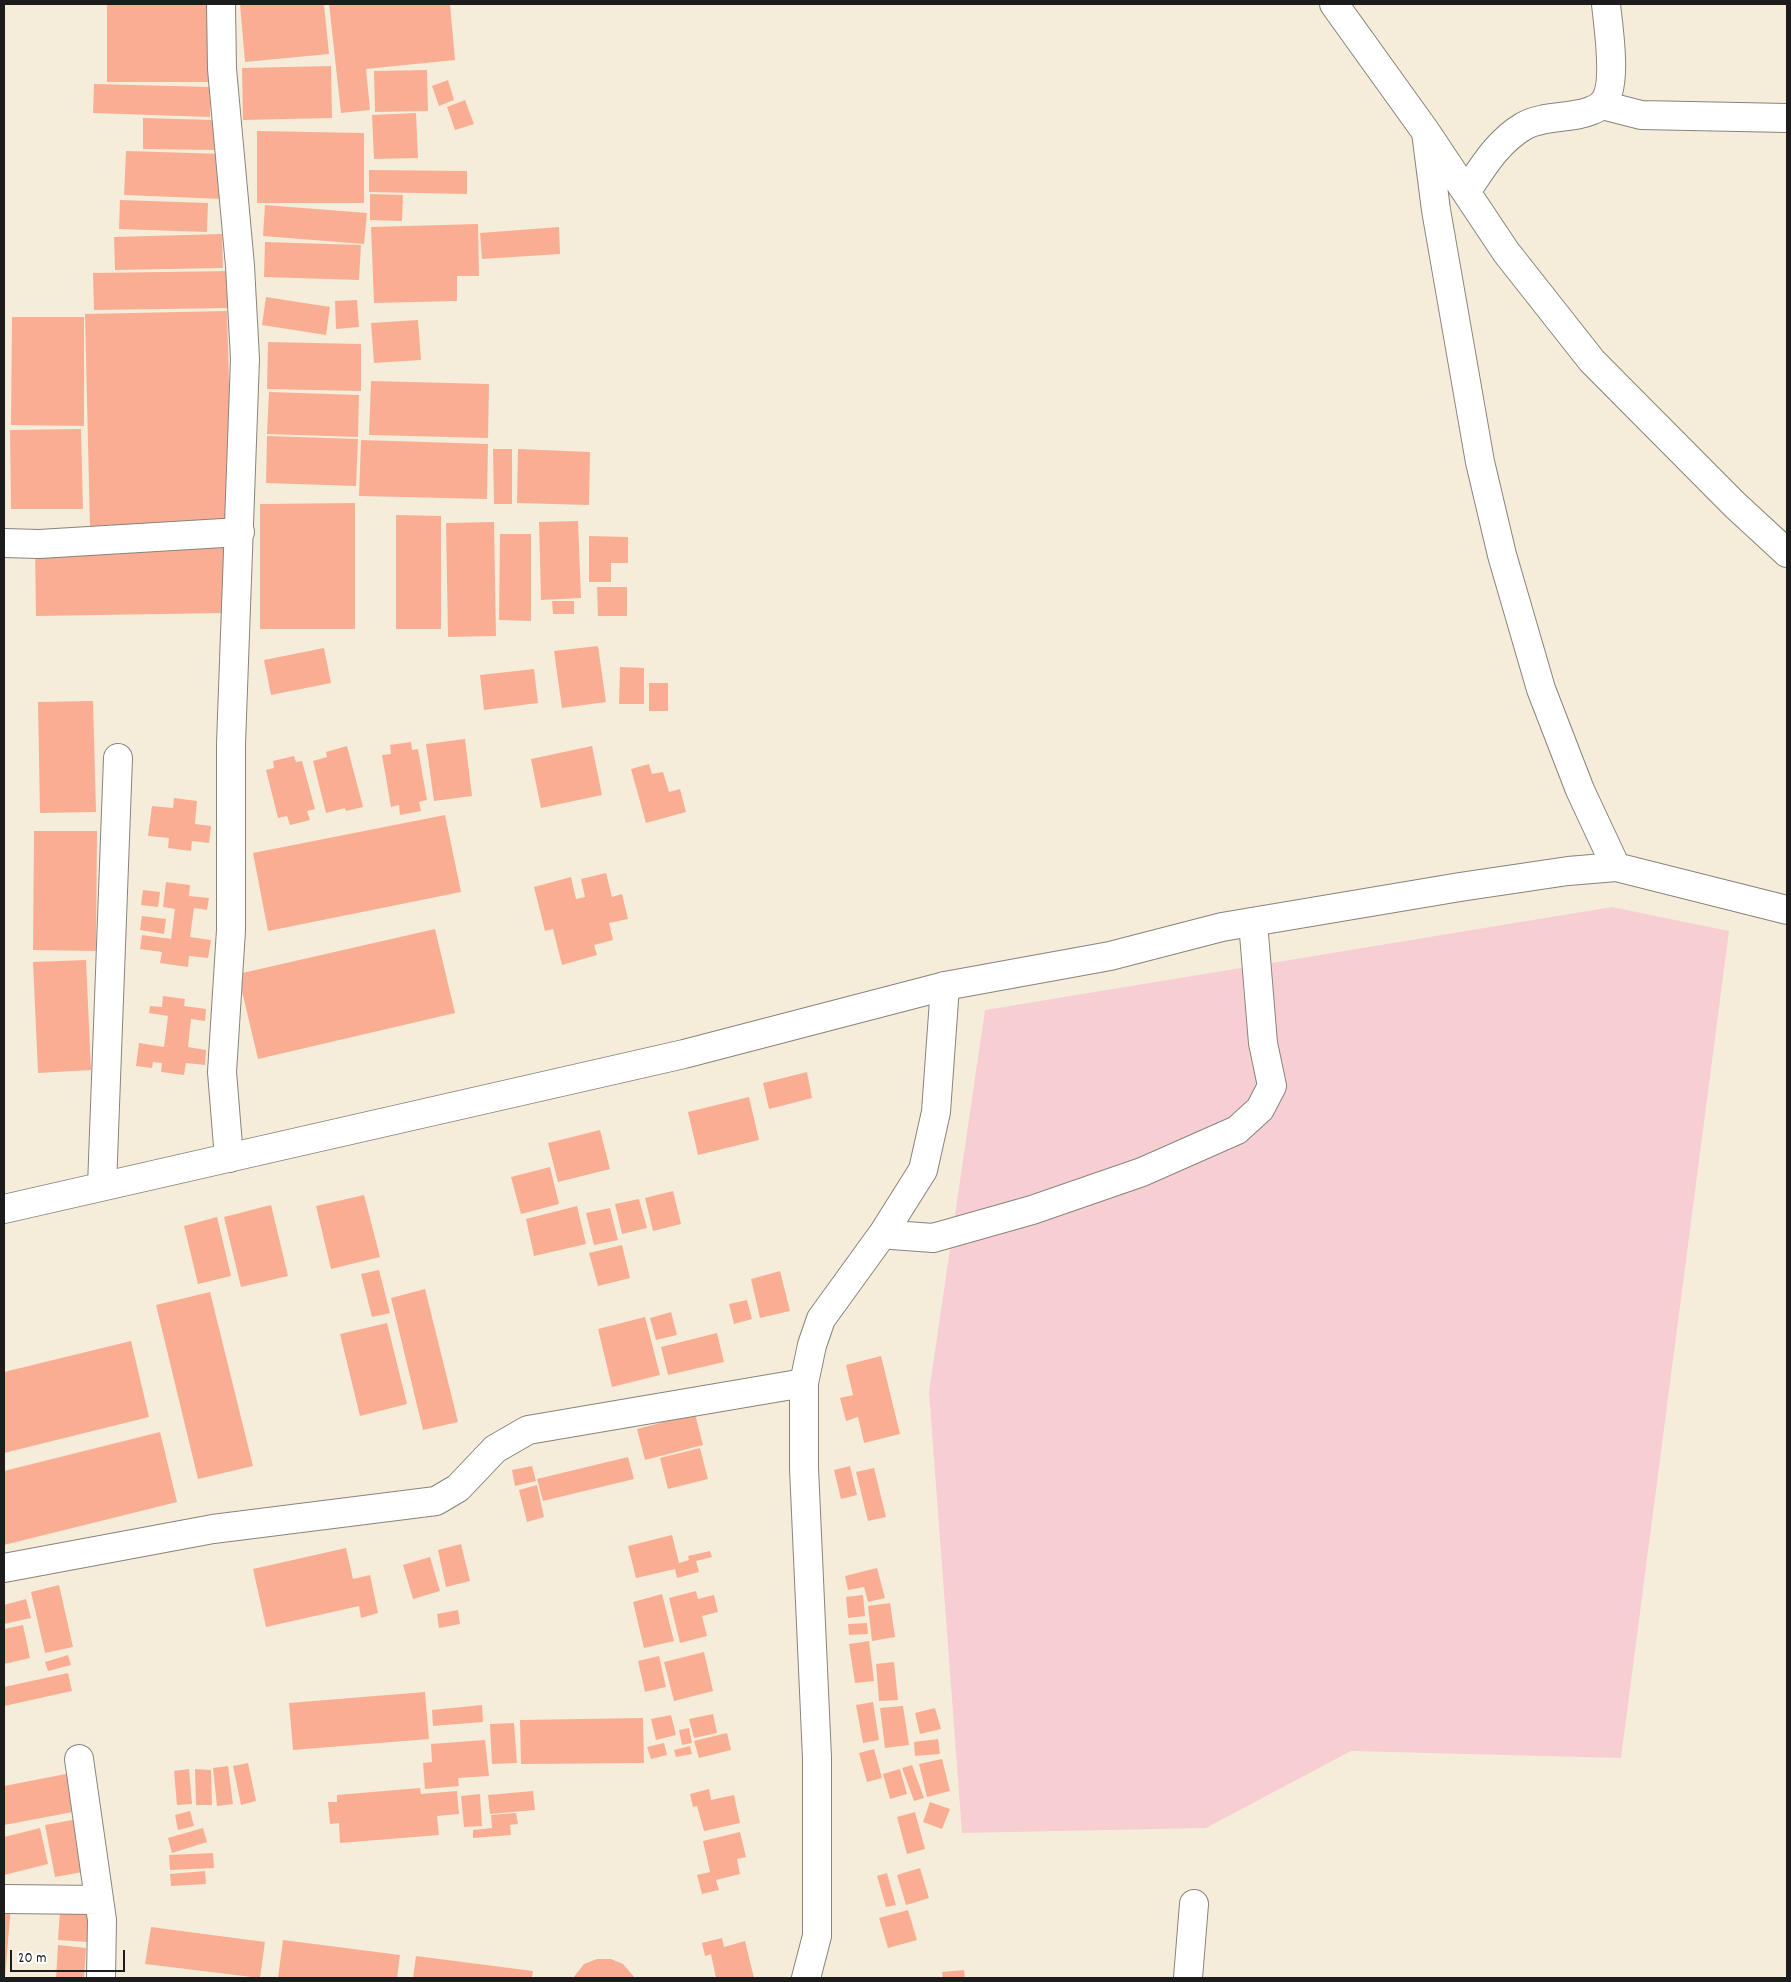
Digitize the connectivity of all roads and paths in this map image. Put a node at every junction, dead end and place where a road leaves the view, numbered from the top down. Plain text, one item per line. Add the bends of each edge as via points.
1 (221, 4) edge
2 (1334, 4) edge
3 (1606, 4) edge
4 (1602, 105) junction
5 (1787, 118) edge
6 (1426, 132) junction
7 (1466, 192) junction
8 (240, 532) junction
9 (4, 543) edge
10 (1787, 553) edge
11 (118, 758) dead end
12 (1616, 867) junction
13 (1787, 910) edge
14 (1253, 922) junction
15 (945, 986) junction
16 (229, 1158) junction
17 (102, 1186) junction
18 (4, 1209) edge
19 (884, 1232) junction
20 (804, 1383) junction
21 (4, 1568) edge
22 (79, 1759) dead end
23 (4, 1899) edge
24 (99, 1900) junction
25 (1194, 1904) dead end
26 (102, 1978) edge
27 (806, 1978) edge
28 (1188, 1978) edge

1 - 8 street via 222,69 240,266 244,359
2 - 6 street
3 - 4 street via 1611,69 1610,88
4 - 5 street via 1641,115
4 - 7 street via 1582,114 1524,126 1495,148
6 - 7 street
6 - 12 street via 1436,210 1480,462 1502,555 1541,689 1580,790
7 - 10 street via 1506,252 1592,361
8 - 9 street via 39,544
8 - 16 street via 231,744 232,930 222,1072
11 - 17 street
12 - 13 street
12 - 14 street via 1470,886
14 - 15 street via 1110,956
14 - 19 street via 1264,1043 1272,1086 1260,1109 1237,1130 1142,1172 1014,1215 933,1238
15 - 16 street via 684,1054
15 - 19 street via 936,1112 923,1170
16 - 17 street
17 - 18 street
19 - 20 street via 821,1319
20 - 21 street via 528,1430 495,1449 458,1488 436,1501 212,1529
20 - 27 street via 804,1468 817,1758 817,1936
22 - 24 street
23 - 24 street
24 - 26 street
25 - 28 street

